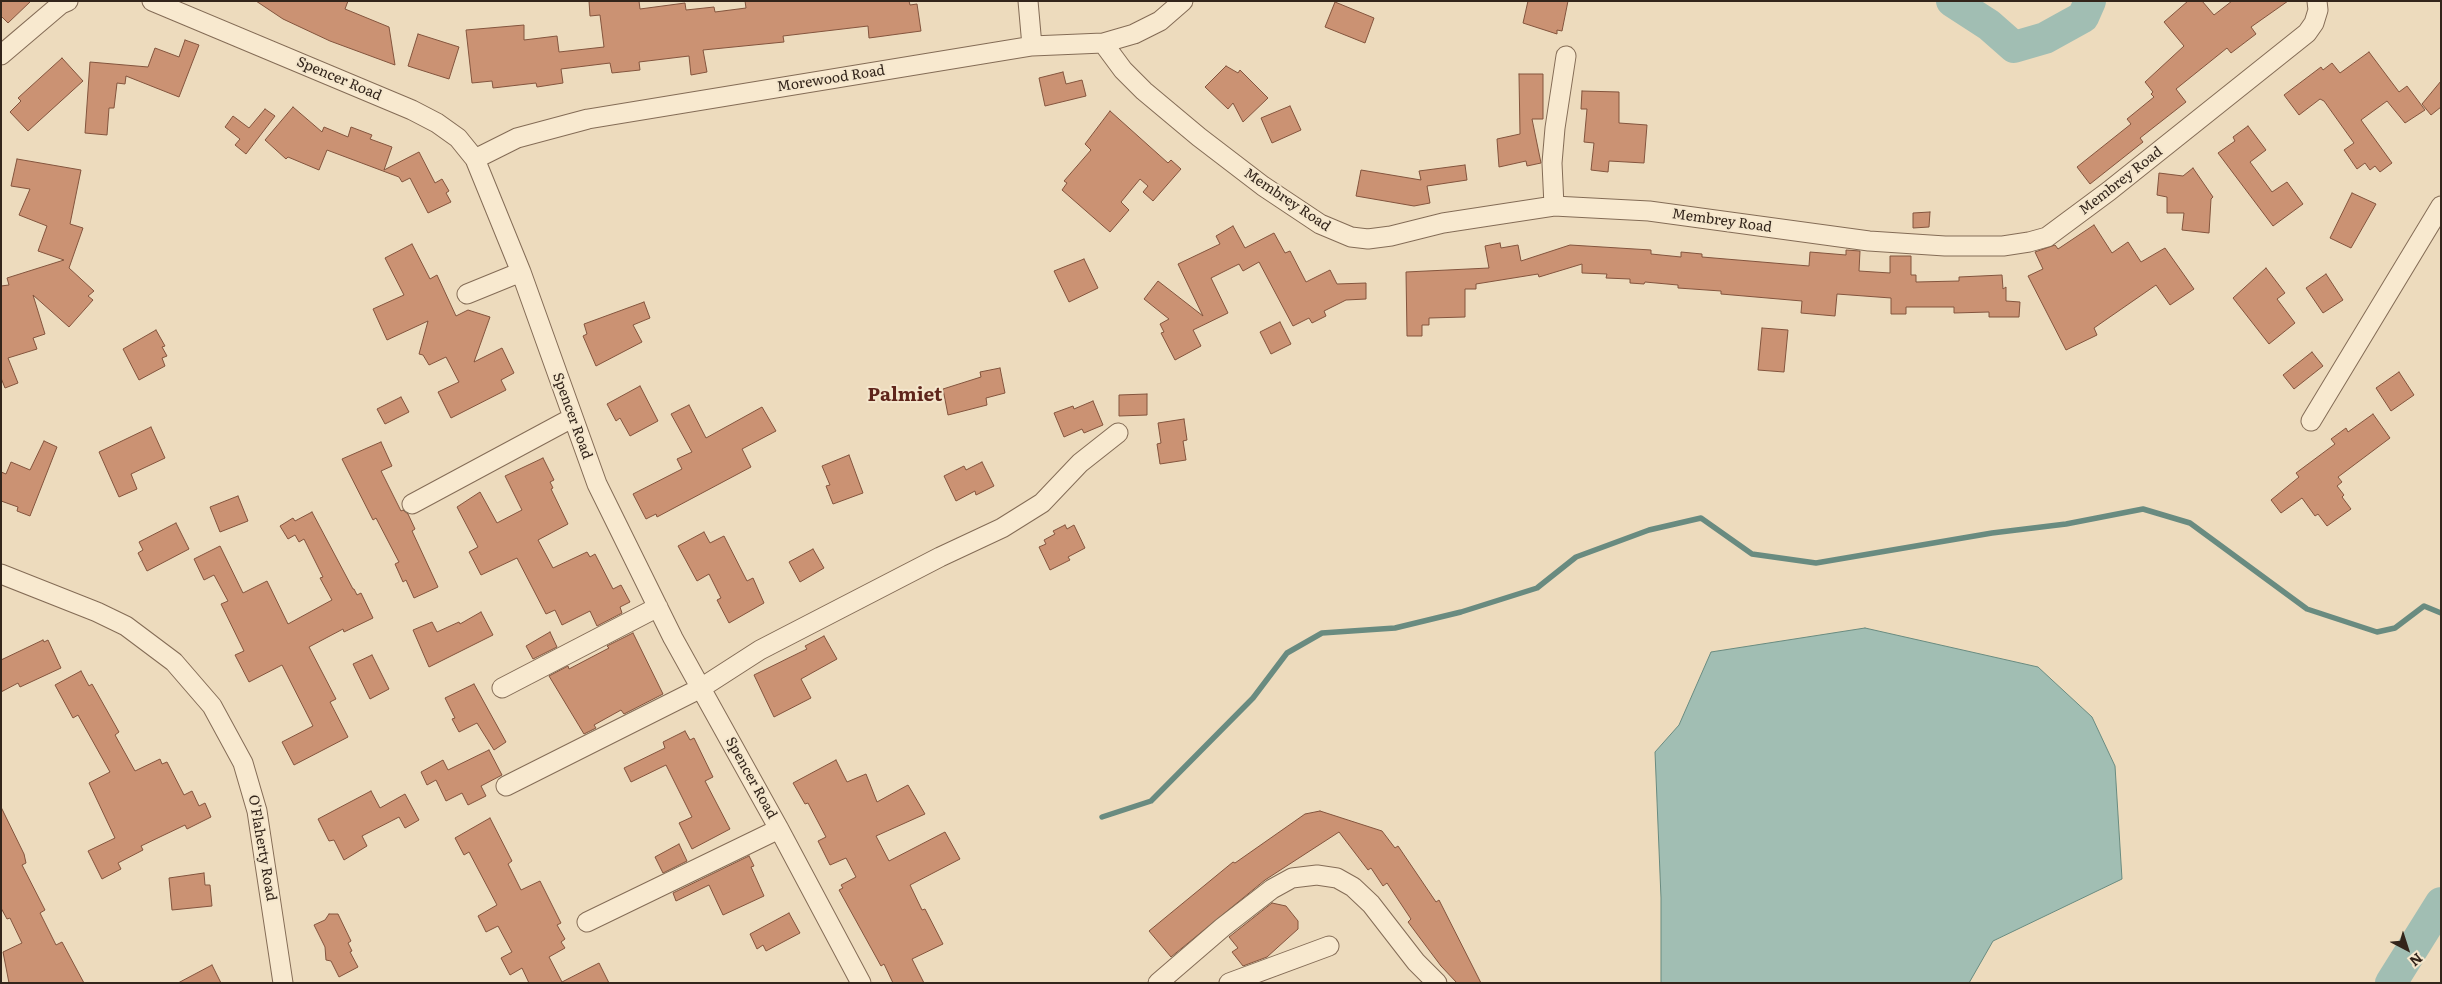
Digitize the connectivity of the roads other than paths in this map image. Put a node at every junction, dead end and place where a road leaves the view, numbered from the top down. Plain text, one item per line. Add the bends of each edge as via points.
1 (68, 1) edge
2 (152, 1) edge
3 (1028, 1) edge
4 (1183, 1) edge
5 (2318, 1) edge
6 (1103, 43) junction
7 (1032, 46) junction
8 (1, 55) edge
9 (1566, 56) dead end
10 (475, 159) junction
11 (1554, 206) junction
12 (2441, 206) edge
13 (521, 272) junction
14 (468, 294) dead end
15 (572, 418) junction
16 (2311, 421) dead end
17 (1118, 434) dead end
18 (412, 504) dead end
19 (1, 574) edge
20 (658, 607) junction
21 (502, 688) dead end
22 (701, 688) junction
23 (506, 786) dead end
24 (780, 829) junction
25 (588, 922) dead end
26 (1329, 946) dead end
27 (283, 983) edge
28 (861, 983) edge
29 (1158, 983) edge
30 (1229, 983) edge
31 (1436, 983) edge

1 - 8 street
2 - 10 street, Spencer Road via 412,110 458,138
3 - 7 street
4 - 6 street, Morewood Road via 1160,21 1134,34
5 - 11 street, Membrey Road via 2314,23 2292,46 2065,225 2047,237 2029,242 2003,246 1945,246 1869,241 1648,211
6 - 7 street, Morewood Road
6 - 11 street, Membrey Road via 1123,70 1164,110 1263,186 1334,232 1368,239 1488,215
7 - 10 street, Morewood Road via 588,119 517,138
9 - 11 street via 1554,137
10 - 13 street, Spencer Road
12 - 16 street
13 - 14 street
13 - 15 street, Spencer Road
15 - 18 street
15 - 20 street, Spencer Road via 597,484
17 - 22 street via 1080,463 1042,503 1023,516 760,650
19 - 27 street, O'Flaherty Road via 126,626 174,662 212,706 243,763 255,804
20 - 21 street
20 - 22 street, Spencer Road
22 - 23 street
22 - 24 street, Spencer Road
24 - 25 street
24 - 28 street, Spencer Road
26 - 30 street
29 - 31 street via 1272,889 1292,878 1317,875 1337,878 1353,887

